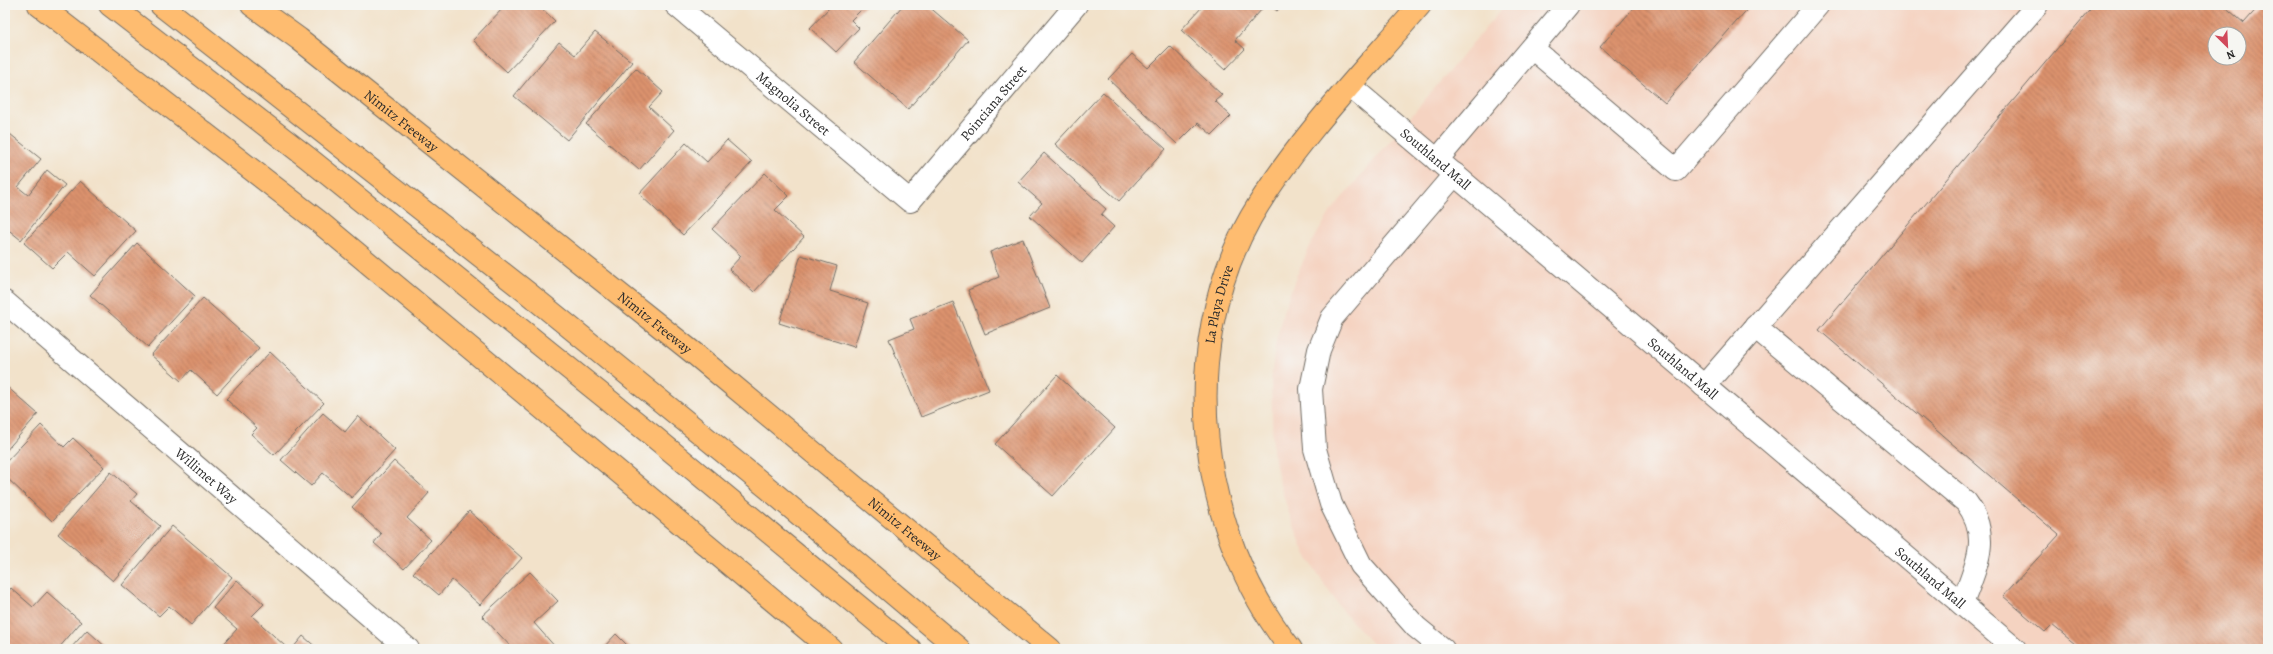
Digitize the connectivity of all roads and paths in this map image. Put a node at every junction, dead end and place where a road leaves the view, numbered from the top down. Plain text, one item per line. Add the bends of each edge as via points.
1 (39, 5) edge
2 (110, 5) edge
3 (160, 5) edge
4 (252, 5) edge
5 (676, 5) edge
6 (1076, 5) edge
7 (1420, 5) edge
8 (1568, 5) edge
9 (1818, 5) edge
10 (2037, 5) edge
11 (1532, 48) junction
12 (1350, 87) junction
13 (1437, 160) junction
14 (1455, 174) junction
15 (910, 202) joint
16 (5, 302) edge
17 (1755, 327) junction
18 (1704, 386) junction
19 (1962, 604) junction
20 (408, 649) edge
21 (831, 649) edge
22 (910, 649) edge
23 (959, 649) edge
24 (1050, 649) edge
25 (1291, 649) edge
26 (1443, 649) edge
27 (2015, 649) edge

1 - 21 main road via 318,221
2 - 22 main road via 308,158 653,436
3 - 23 main road via 529,294 769,489
4 - 24 main road, Nimitz Freeway via 299,39 696,355
5 - 15 street, Magnolia Street
6 - 15 street, Poinciana Street
7 - 12 main road, La Playa Drive
8 - 11 street
9 - 11 street via 1676,170
10 - 17 street
11 - 13 street
12 - 13 street, Southland Mall
12 - 25 main road, La Playa Drive via 1292,155 1250,219 1222,288 1207,363 1207,435 1219,506 1244,575 1262,609
13 - 14 street, Southland Mall
14 - 18 street, Southland Mall
14 - 26 street via 1332,318 1318,350 1311,389 1315,449 1331,504 1359,560 1416,627
16 - 20 street, Willimet Way
17 - 18 street
17 - 19 street via 1966,502 1975,514 1981,536 1979,554
18 - 19 street, Southland Mall
19 - 27 street, Southland Mall

